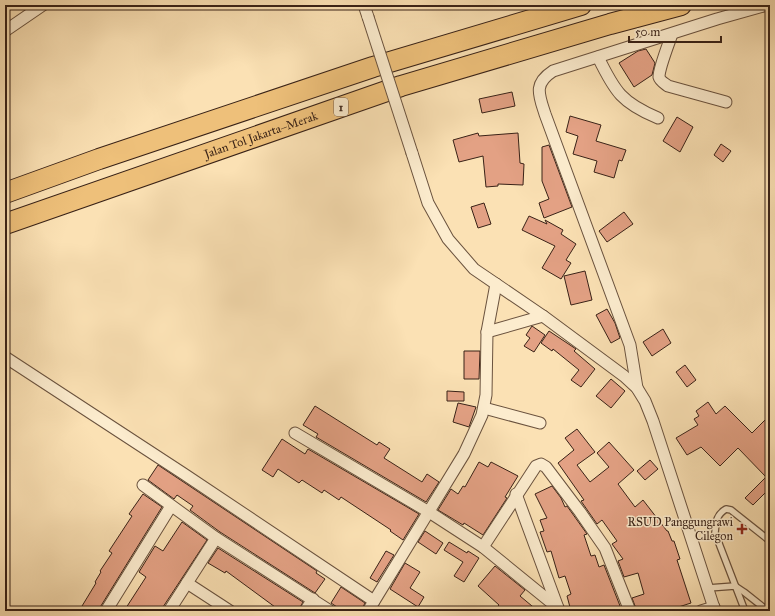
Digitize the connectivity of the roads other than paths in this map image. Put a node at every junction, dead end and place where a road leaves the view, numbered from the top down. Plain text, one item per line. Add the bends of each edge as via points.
1 (43, 5) edge
2 (364, 5) edge
3 (581, 5) edge
4 (681, 5) edge
5 (767, 5) edge
6 (5, 31) edge
7 (672, 34) junction
8 (598, 57) junction
9 (726, 102) dead end
10 (658, 118) dead end
11 (5, 194) edge
12 (5, 224) edge
13 (496, 284) junction
14 (543, 316) junction
15 (487, 332) junction
16 (5, 357) edge
17 (637, 388) junction
18 (484, 408) junction
19 (540, 423) dead end
20 (295, 433) dead end
21 (143, 485) dead end
22 (516, 494) junction
23 (171, 506) junction
24 (429, 512) junction
25 (216, 538) junction
26 (770, 541) edge
27 (483, 547) junction
28 (187, 583) junction
29 (735, 586) junction
30 (708, 588) junction
31 (377, 595) junction
32 (313, 599) junction
33 (715, 609) edge
34 (559, 610) edge
35 (106, 611) edge
36 (169, 611) edge
37 (230, 611) edge
38 (305, 611) edge
39 (330, 611) edge
40 (368, 611) edge
41 (630, 611) edge
42 (701, 611) edge
43 (745, 611) edge
44 (768, 611) edge

1 - 6 street
2 - 13 street, bridge via 428,203 448,239 474,269
3 - 11 highway, 1 via 373,67 99,159
4 - 12 highway, Jalan Tol Jakarta–Merak / 1 via 401,86
5 - 7 street
7 - 8 street
7 - 9 street via 659,77 662,82 668,86
8 - 10 street via 608,77 625,100
8 - 17 street via 552,71 544,77 539,87 539,97 630,345
13 - 14 street
13 - 15 street
14 - 15 street
14 - 17 street
15 - 18 street
16 - 31 street via 184,474
17 - 30 street via 653,422
18 - 19 street
18 - 24 street via 464,454
20 - 24 street
21 - 23 street
22 - 27 street
22 - 34 street
22 - 41 street via 536,466 541,464 546,467 605,548
23 - 25 street
23 - 35 street
24 - 27 street
24 - 31 street
25 - 28 street
25 - 32 street
26 - 29 lane via 731,510 726,509 719,513 715,533
27 - 34 street
28 - 36 street
28 - 37 street
29 - 30 lane
29 - 43 lane
29 - 44 lane
30 - 33 street
31 - 40 street
32 - 38 street
32 - 39 street
33 - 42 street

